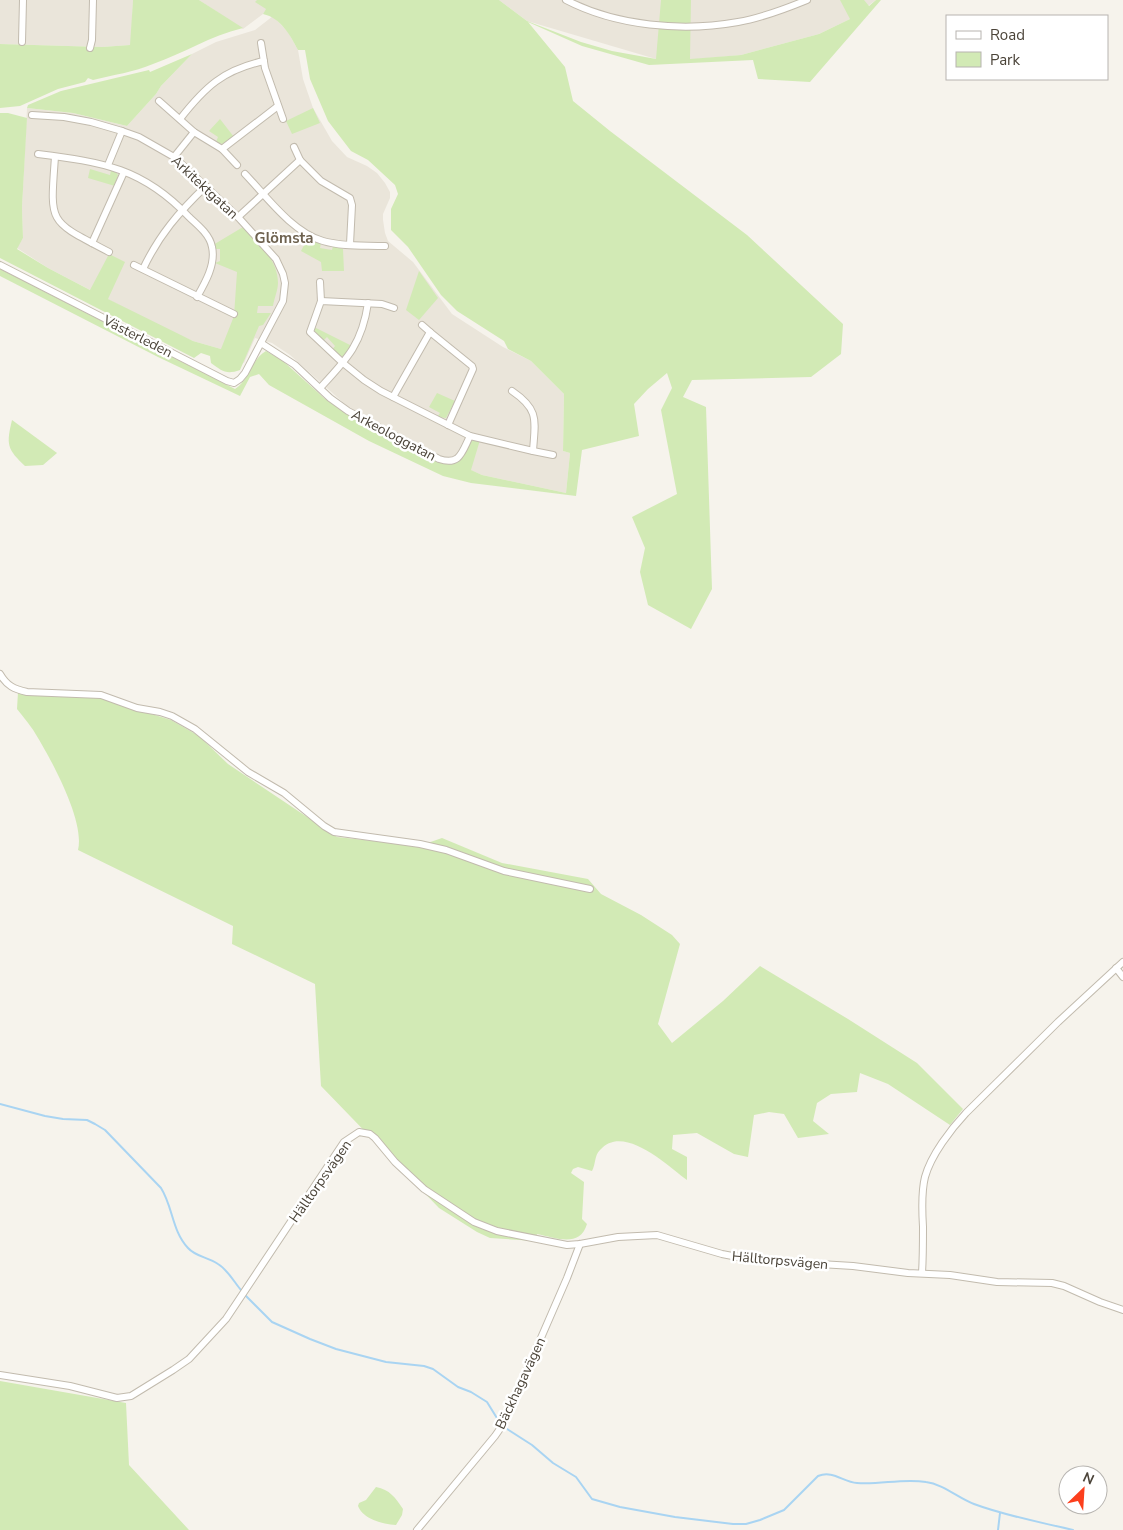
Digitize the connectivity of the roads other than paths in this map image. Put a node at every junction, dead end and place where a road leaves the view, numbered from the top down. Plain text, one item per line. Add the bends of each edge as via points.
1 (23, 0) edge
2 (93, 0) edge
3 (566, 0) edge
4 (807, 0) edge
5 (22, 42) dead end
6 (261, 43) dead end
7 (90, 48) dead end
8 (264, 61) junction
9 (159, 100) dead end
10 (278, 106) junction
11 (32, 115) dead end
12 (180, 119) junction
13 (283, 119) dead end
14 (122, 131) junction
15 (194, 132) junction
16 (294, 147) dead end
17 (222, 149) junction
18 (38, 154) dead end
19 (55, 156) junction
20 (174, 157) junction
21 (300, 160) junction
22 (237, 164) dead end
23 (108, 165) junction
24 (124, 172) junction
25 (245, 174) dead end
26 (206, 186) junction
27 (264, 193) junction
28 (182, 209) junction
29 (238, 217) junction
30 (92, 243) junction
31 (350, 244) junction
32 (385, 246) dead end
33 (109, 252) dead end
34 (0, 265) edge
35 (134, 265) dead end
36 (144, 269) junction
37 (320, 282) dead end
38 (197, 297) junction
39 (321, 301) junction
40 (368, 303) junction
41 (394, 308) dead end
42 (234, 314) dead end
43 (422, 325) dead end
44 (430, 332) junction
45 (261, 343) junction
46 (343, 363) junction
47 (320, 388) junction
48 (512, 391) dead end
49 (393, 398) junction
50 (448, 425) junction
51 (470, 436) junction
52 (533, 451) junction
53 (553, 455) dead end
54 (0, 674) edge
55 (590, 889) dead end
56 (1123, 962) edge
57 (1116, 968) junction
58 (1123, 977) edge
59 (580, 1244) junction
60 (922, 1273) junction
61 (1123, 1310) edge
62 (0, 1375) edge
63 (417, 1530) edge

1 - 5 street
2 - 7 street
3 - 4 street via 630,21 691,27 761,17
6 - 8 street
8 - 10 street
8 - 12 street via 225,74 206,89
9 - 12 street
10 - 13 street
10 - 17 street
11 - 14 street, Arkitektgatan via 91,122
12 - 15 street
14 - 20 street, Arkitektgatan
14 - 23 street
15 - 17 street
15 - 20 street
16 - 21 street
17 - 22 street
18 - 19 street
19 - 23 street
19 - 30 street via 52,199 56,218 65,229
20 - 26 street, Arkitektgatan
21 - 27 street
21 - 31 street via 321,181 350,198
23 - 24 street
24 - 28 street via 154,187
24 - 30 street
25 - 27 street
26 - 28 street
26 - 29 street, Arkitektgatan
27 - 29 street
27 - 31 street via 290,222 308,235 324,242
28 - 36 street via 164,232
28 - 38 street via 203,231 213,248 210,269
29 - 45 street, Arkitektgatan via 276,259 284,275 283,301
30 - 33 street
31 - 32 street
34 - 45 street, Västerleden via 227,381 234,383 240,380
35 - 36 street
36 - 38 street
37 - 39 street
38 - 42 street
39 - 40 street
39 - 46 street via 310,332
40 - 41 street
40 - 46 street via 360,336
43 - 44 street
44 - 49 street
44 - 50 street via 474,369
45 - 47 street, Arkeologgatan via 295,365
46 - 47 street
46 - 49 street
47 - 51 street, Arkeologgatan via 356,416 445,461 457,458
48 - 52 street via 527,402 533,412
49 - 50 street
50 - 51 street
51 - 52 street
52 - 53 street
54 - 55 street via 15,690 101,695 172,716 195,729 248,772 284,793 334,832 420,844 513,874
56 - 57 street
57 - 58 street
57 - 60 street via 966,1112 942,1144 924,1179
59 - 60 street, Hälltorpsvägen via 657,1235 753,1260
59 - 62 street, Hälltorpsvägen via 544,1242 479,1224 424,1189 370,1134 359,1132 344,1142 226,1319 174,1370 131,1396 117,1398 70,1386
59 - 63 street, Bäckhagavägen via 504,1423
60 - 61 street, Hälltorpsvägen via 996,1282 1059,1284

